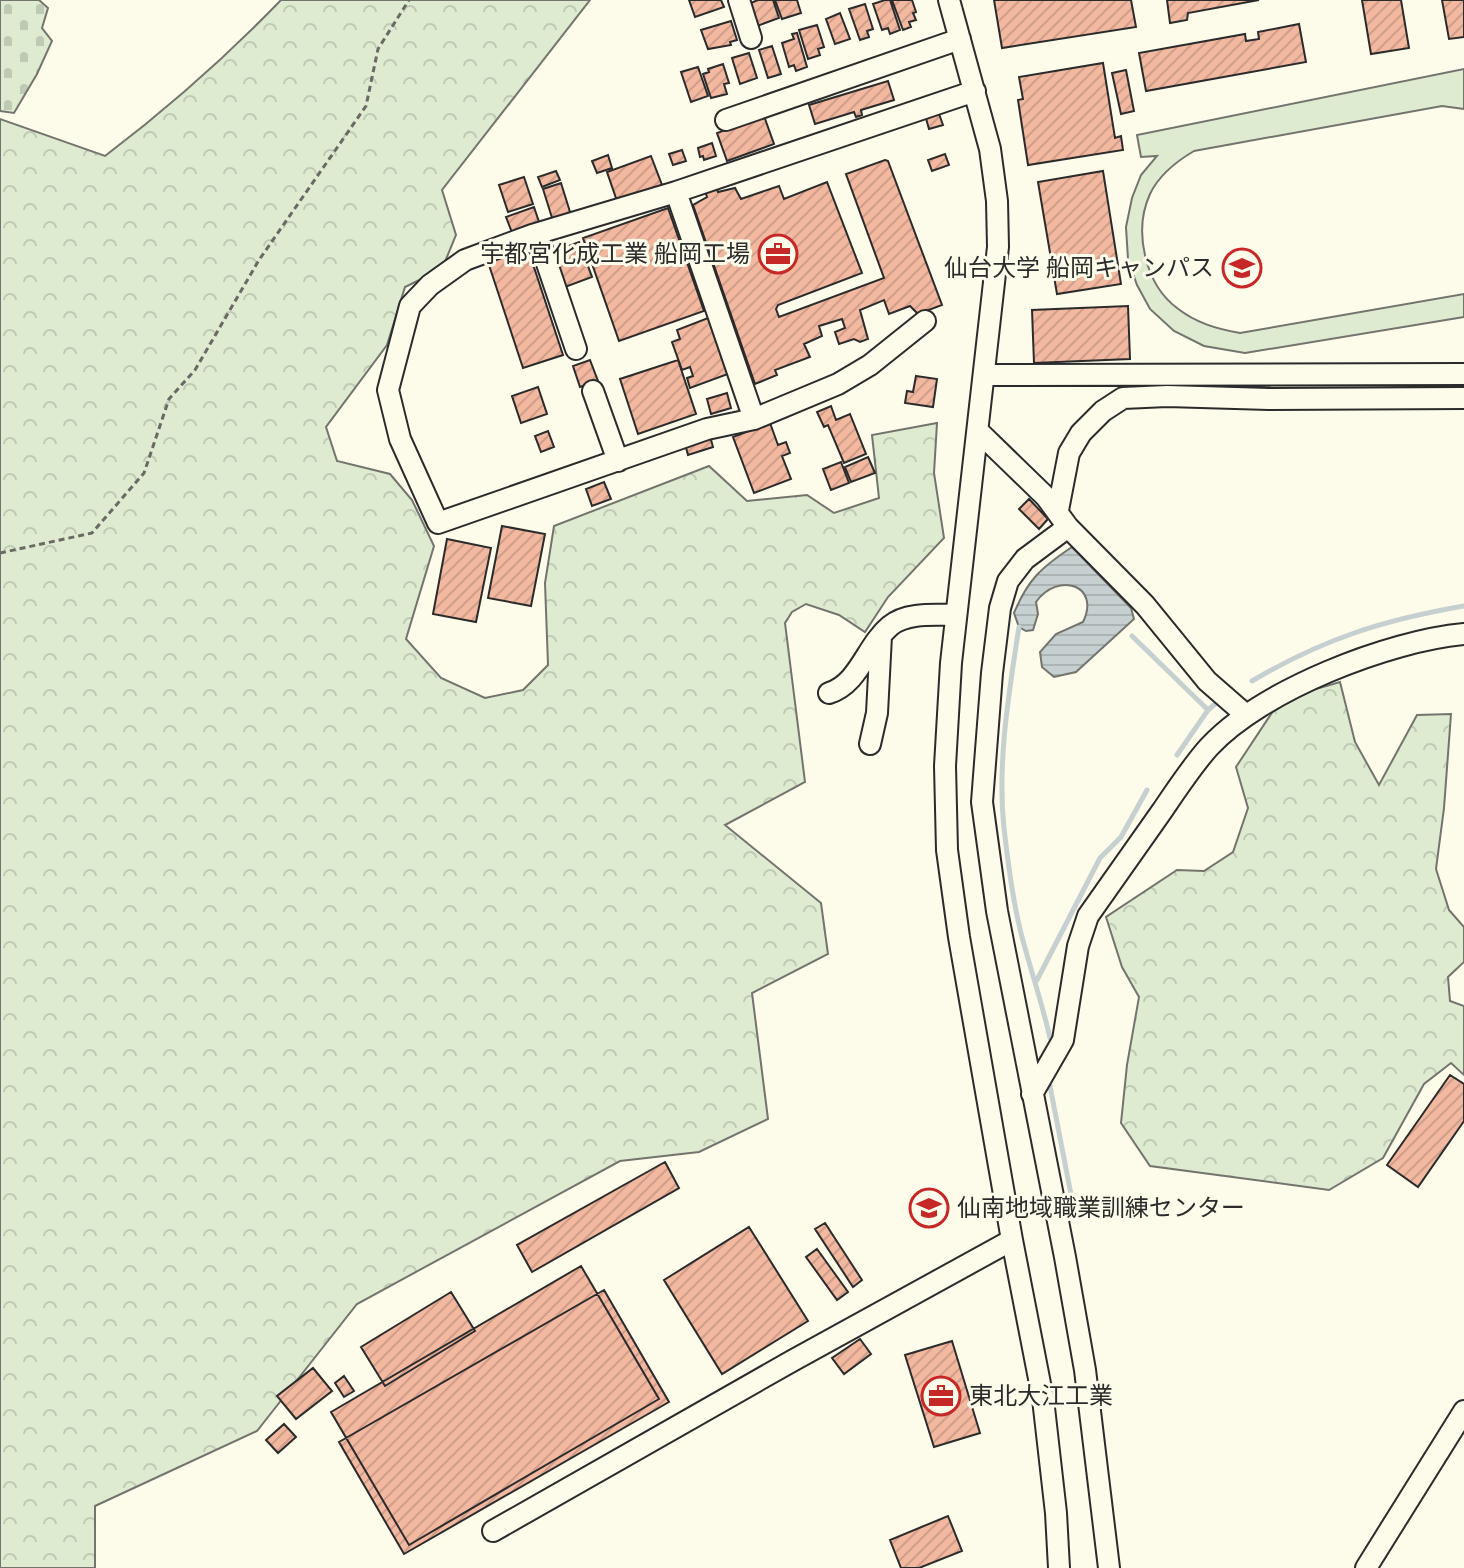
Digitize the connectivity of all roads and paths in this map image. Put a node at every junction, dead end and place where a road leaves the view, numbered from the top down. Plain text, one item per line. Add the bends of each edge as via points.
1 (409, 0) edge
2 (739, 0) edge
3 (949, 0) edge
4 (751, 38) dead end
5 (960, 39) junction
6 (975, 91) junction
7 (726, 120) dead end
8 (676, 192) junction
9 (537, 234) junction
10 (925, 321) dead end
11 (576, 349) dead end
12 (1464, 374) edge
13 (984, 375) junction
14 (593, 391) dead end
15 (1464, 398) edge
16 (754, 419) junction
17 (979, 432) junction
18 (618, 461) junction
19 (1063, 518) junction
20 (0, 553) edge
21 (956, 615) junction
22 (1464, 634) edge
23 (881, 636) junction
24 (829, 693) dead end
25 (1246, 715) junction
26 (870, 744) dead end
27 (1032, 1094) junction
28 (1012, 1240) junction
29 (1464, 1411) edge
30 (493, 1531) dead end
31 (1059, 1568) edge
32 (1109, 1568) edge
33 (1366, 1568) edge

1 - 20 path via 378,49 366,106 259,260 195,370 169,399 144,473 92,533
2 - 4 street
3 - 5 street
5 - 6 street
5 - 7 street
6 - 8 street
6 - 13 street via 990,149 998,232
8 - 9 street
8 - 16 street
9 - 11 street
9 - 18 street via 465,260 410,306 388,390 400,439 438,523
10 - 16 street via 838,384
12 - 13 street
13 - 17 street
14 - 18 street
15 - 19 street via 1123,398 1081,433 1069,453
16 - 18 street via 707,429
17 - 19 street
17 - 21 street
19 - 25 street via 1214,688
19 - 27 street via 1008,581 1000,608 983,762 982,802 997,911
21 - 23 street via 917,616 891,625
21 - 28 street via 945,766 947,850
22 - 25 street via 1369,657 1301,684
23 - 24 street via 844,689
23 - 26 street
25 - 27 street via 1195,765 1088,916 1063,1040
27 - 32 street via 1085,1370
28 - 30 street
28 - 31 street via 1043,1399
29 - 33 street

